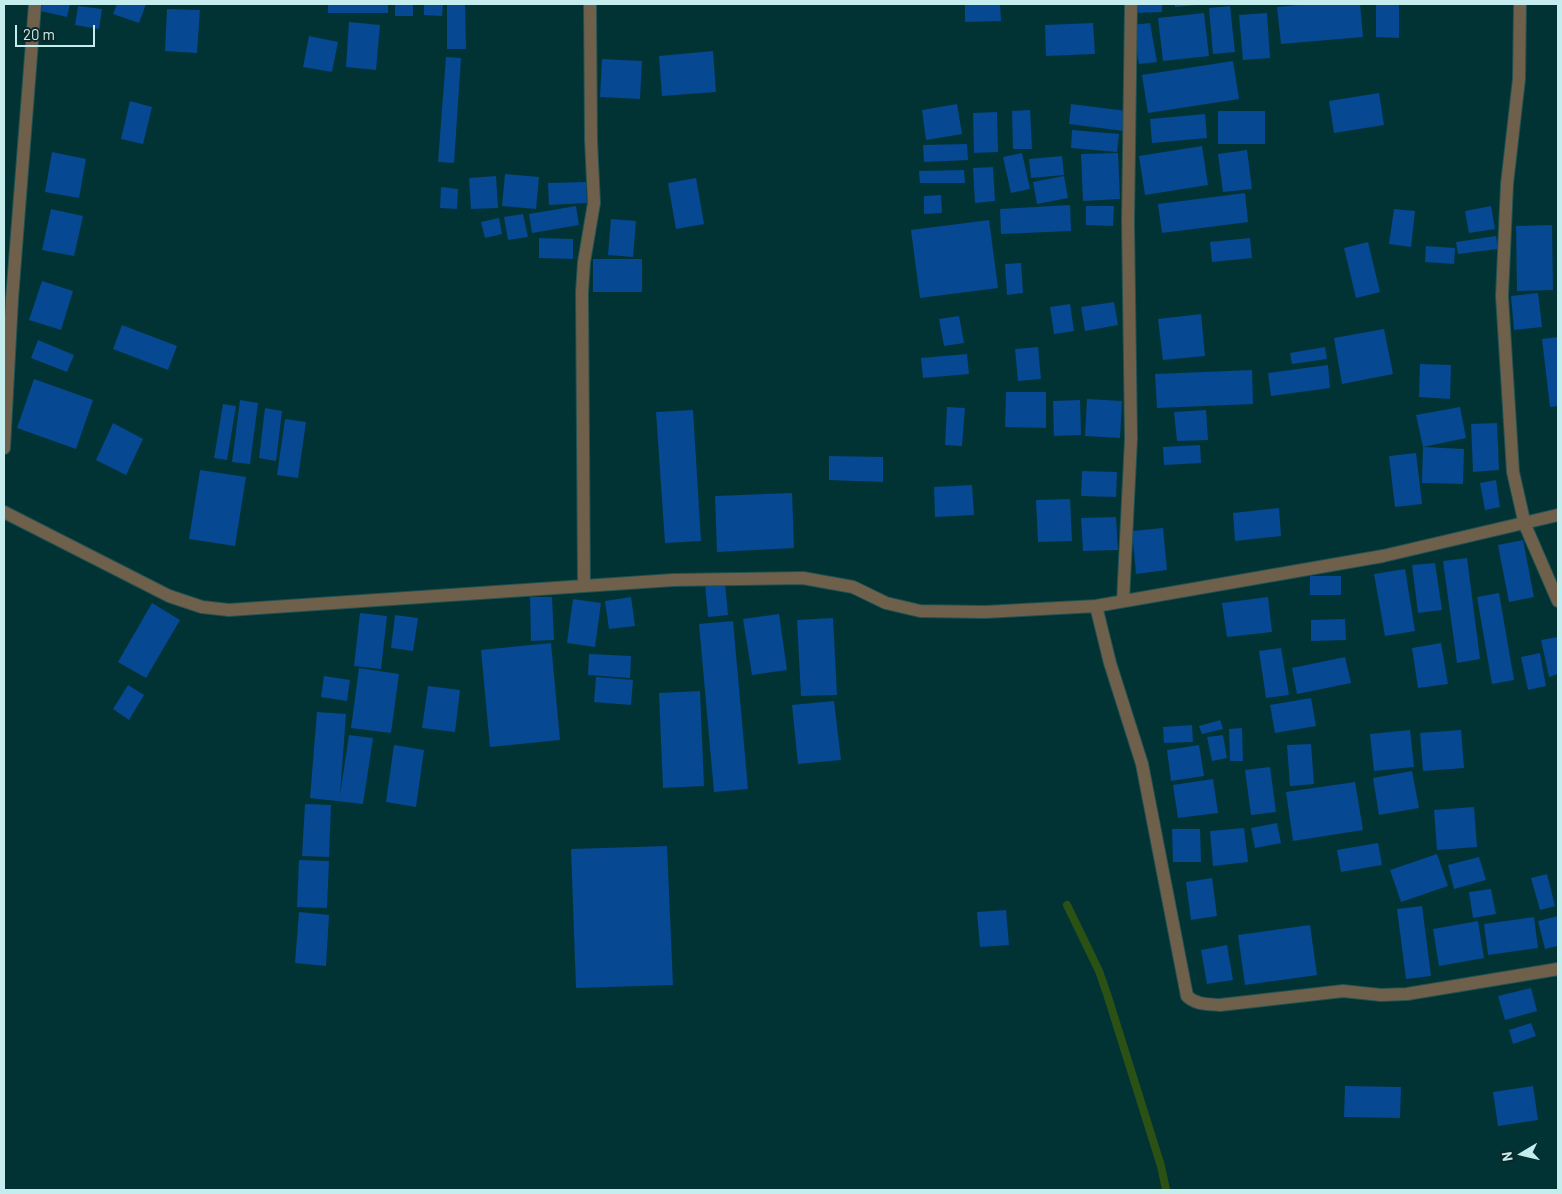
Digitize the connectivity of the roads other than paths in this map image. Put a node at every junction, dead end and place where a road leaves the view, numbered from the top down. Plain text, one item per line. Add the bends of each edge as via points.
1 (35, 4) edge
2 (590, 4) edge
3 (1131, 4) edge
4 (1520, 4) edge
5 (4, 448) edge
6 (4, 512) edge
7 (1558, 515) edge
8 (1525, 525) junction
9 (584, 586) junction
10 (1123, 601) junction
11 (1558, 601) edge
12 (1096, 606) junction
13 (1558, 969) edge

1 - 5 street
2 - 9 street via 594,203 582,292
3 - 10 street via 1128,222 1131,439
4 - 8 street via 1519,79 1508,184 1502,296 1514,472
6 - 9 street via 169,596 202,607 229,610
7 - 8 street
8 - 10 street via 1383,556
8 - 11 street
9 - 12 street via 674,580 803,578 854,587 886,603 920,611 985,612
10 - 12 street
12 - 13 street via 1110,664 1142,764 1178,957 1187,996 1191,1000 1220,1005 1343,991 1407,994

